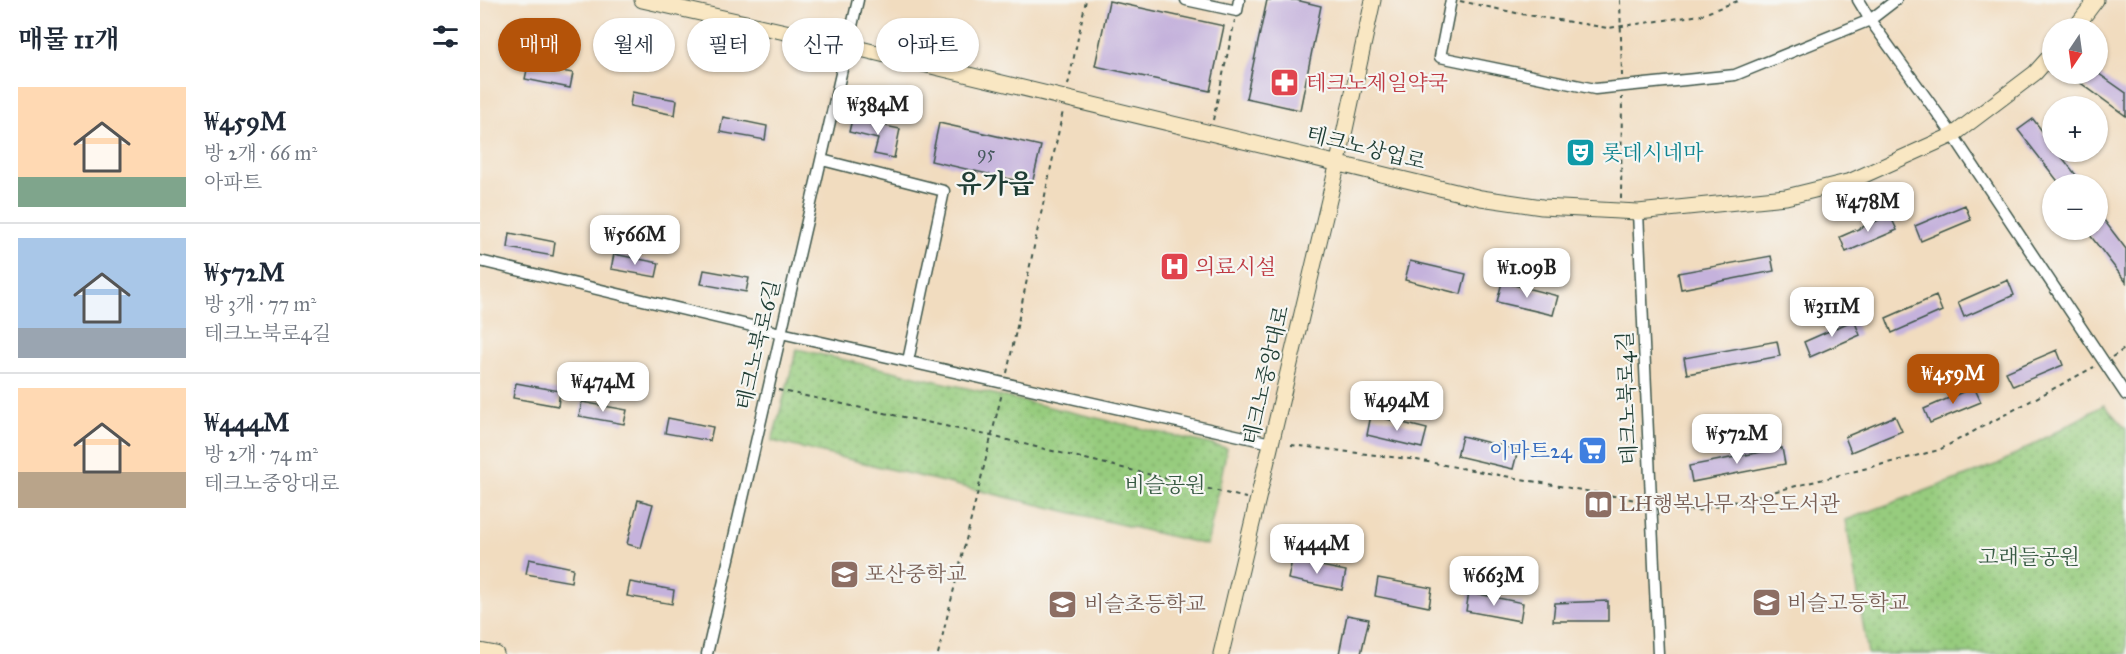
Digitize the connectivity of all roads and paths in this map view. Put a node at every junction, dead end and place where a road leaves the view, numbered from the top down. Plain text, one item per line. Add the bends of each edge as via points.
1 (642, 0) edge
2 (858, 0) edge
3 (1086, 0) edge
4 (1186, 0) edge
5 (1373, 0) edge
6 (1452, 0) edge
7 (1456, 0) edge
8 (1620, 0) edge
9 (1740, 0) edge
10 (1858, 0) edge
11 (1896, 0) edge
12 (2096, 0) edge
13 (1238, 5) edge
14 (854, 18) edge
15 (2082, 18) edge
16 (1870, 20) junction
17 (1622, 26) junction
18 (782, 31) edge
19 (864, 50) edge
20 (2042, 65) edge
21 (842, 72) edge
22 (1622, 86) junction
23 (1066, 97) junction
24 (1210, 132) junction
25 (1953, 135) junction
26 (822, 160) junction
27 (1338, 162) junction
28 (1621, 211) junction
29 (1638, 212) junction
30 (480, 261) edge
31 (781, 333) junction
32 (2126, 348) edge
33 (908, 361) junction
34 (2104, 362) junction
35 (1004, 383) junction
36 (768, 387) junction
37 (2126, 395) edge
38 (991, 436) junction
39 (1271, 443) junction
40 (1292, 445) dead end
41 (1258, 500) junction
42 (1650, 503) dead end
43 (1662, 505) dead end
44 (480, 651) edge
45 (496, 654) edge
46 (706, 654) edge
47 (938, 654) edge
48 (1221, 654) edge
49 (1658, 654) edge

1 - 18 street, 테크노상업로
2 - 14 street, 테크노북로6길
3 - 23 path
4 - 13 street
5 - 27 street, 테크노중앙대로
6 - 22 street via 1440,57 1595,89
7 - 17 path via 1608,28
8 - 17 path
9 - 17 path via 1701,15
10 - 16 street
11 - 16 street
12 - 15 street
13 - 24 path
16 - 22 street via 1735,75
16 - 25 street
17 - 22 path
19 - 23 street, 테크노상업로
20 - 25 street, 테크노상업로
21 - 26 street, 테크노북로6길
22 - 28 path
23 - 24 street, 테크노상업로
23 - 35 path
24 - 27 street, 테크노상업로
25 - 29 street, 테크노상업로 via 1851,181 1786,197
25 - 34 street
26 - 31 street, 테크노북로6길
26 - 33 street via 945,191
27 - 28 street, 테크노상업로 via 1481,198 1542,207
27 - 39 street, 테크노중앙대로
28 - 29 street, 테크노상업로
29 - 49 street, 테크노북로4길
30 - 31 street
31 - 33 street
31 - 36 street, 테크노북로6길
32 - 34 path
33 - 35 street
34 - 37 street
34 - 43 path via 1939,450 1697,512
35 - 38 path
35 - 39 street
36 - 38 path
36 - 46 street, 테크노북로6길
38 - 41 path
38 - 47 path
39 - 41 street, 테크노중앙대로
40 - 42 path via 1417,460
41 - 48 street, 테크노중앙대로
44 - 45 street

